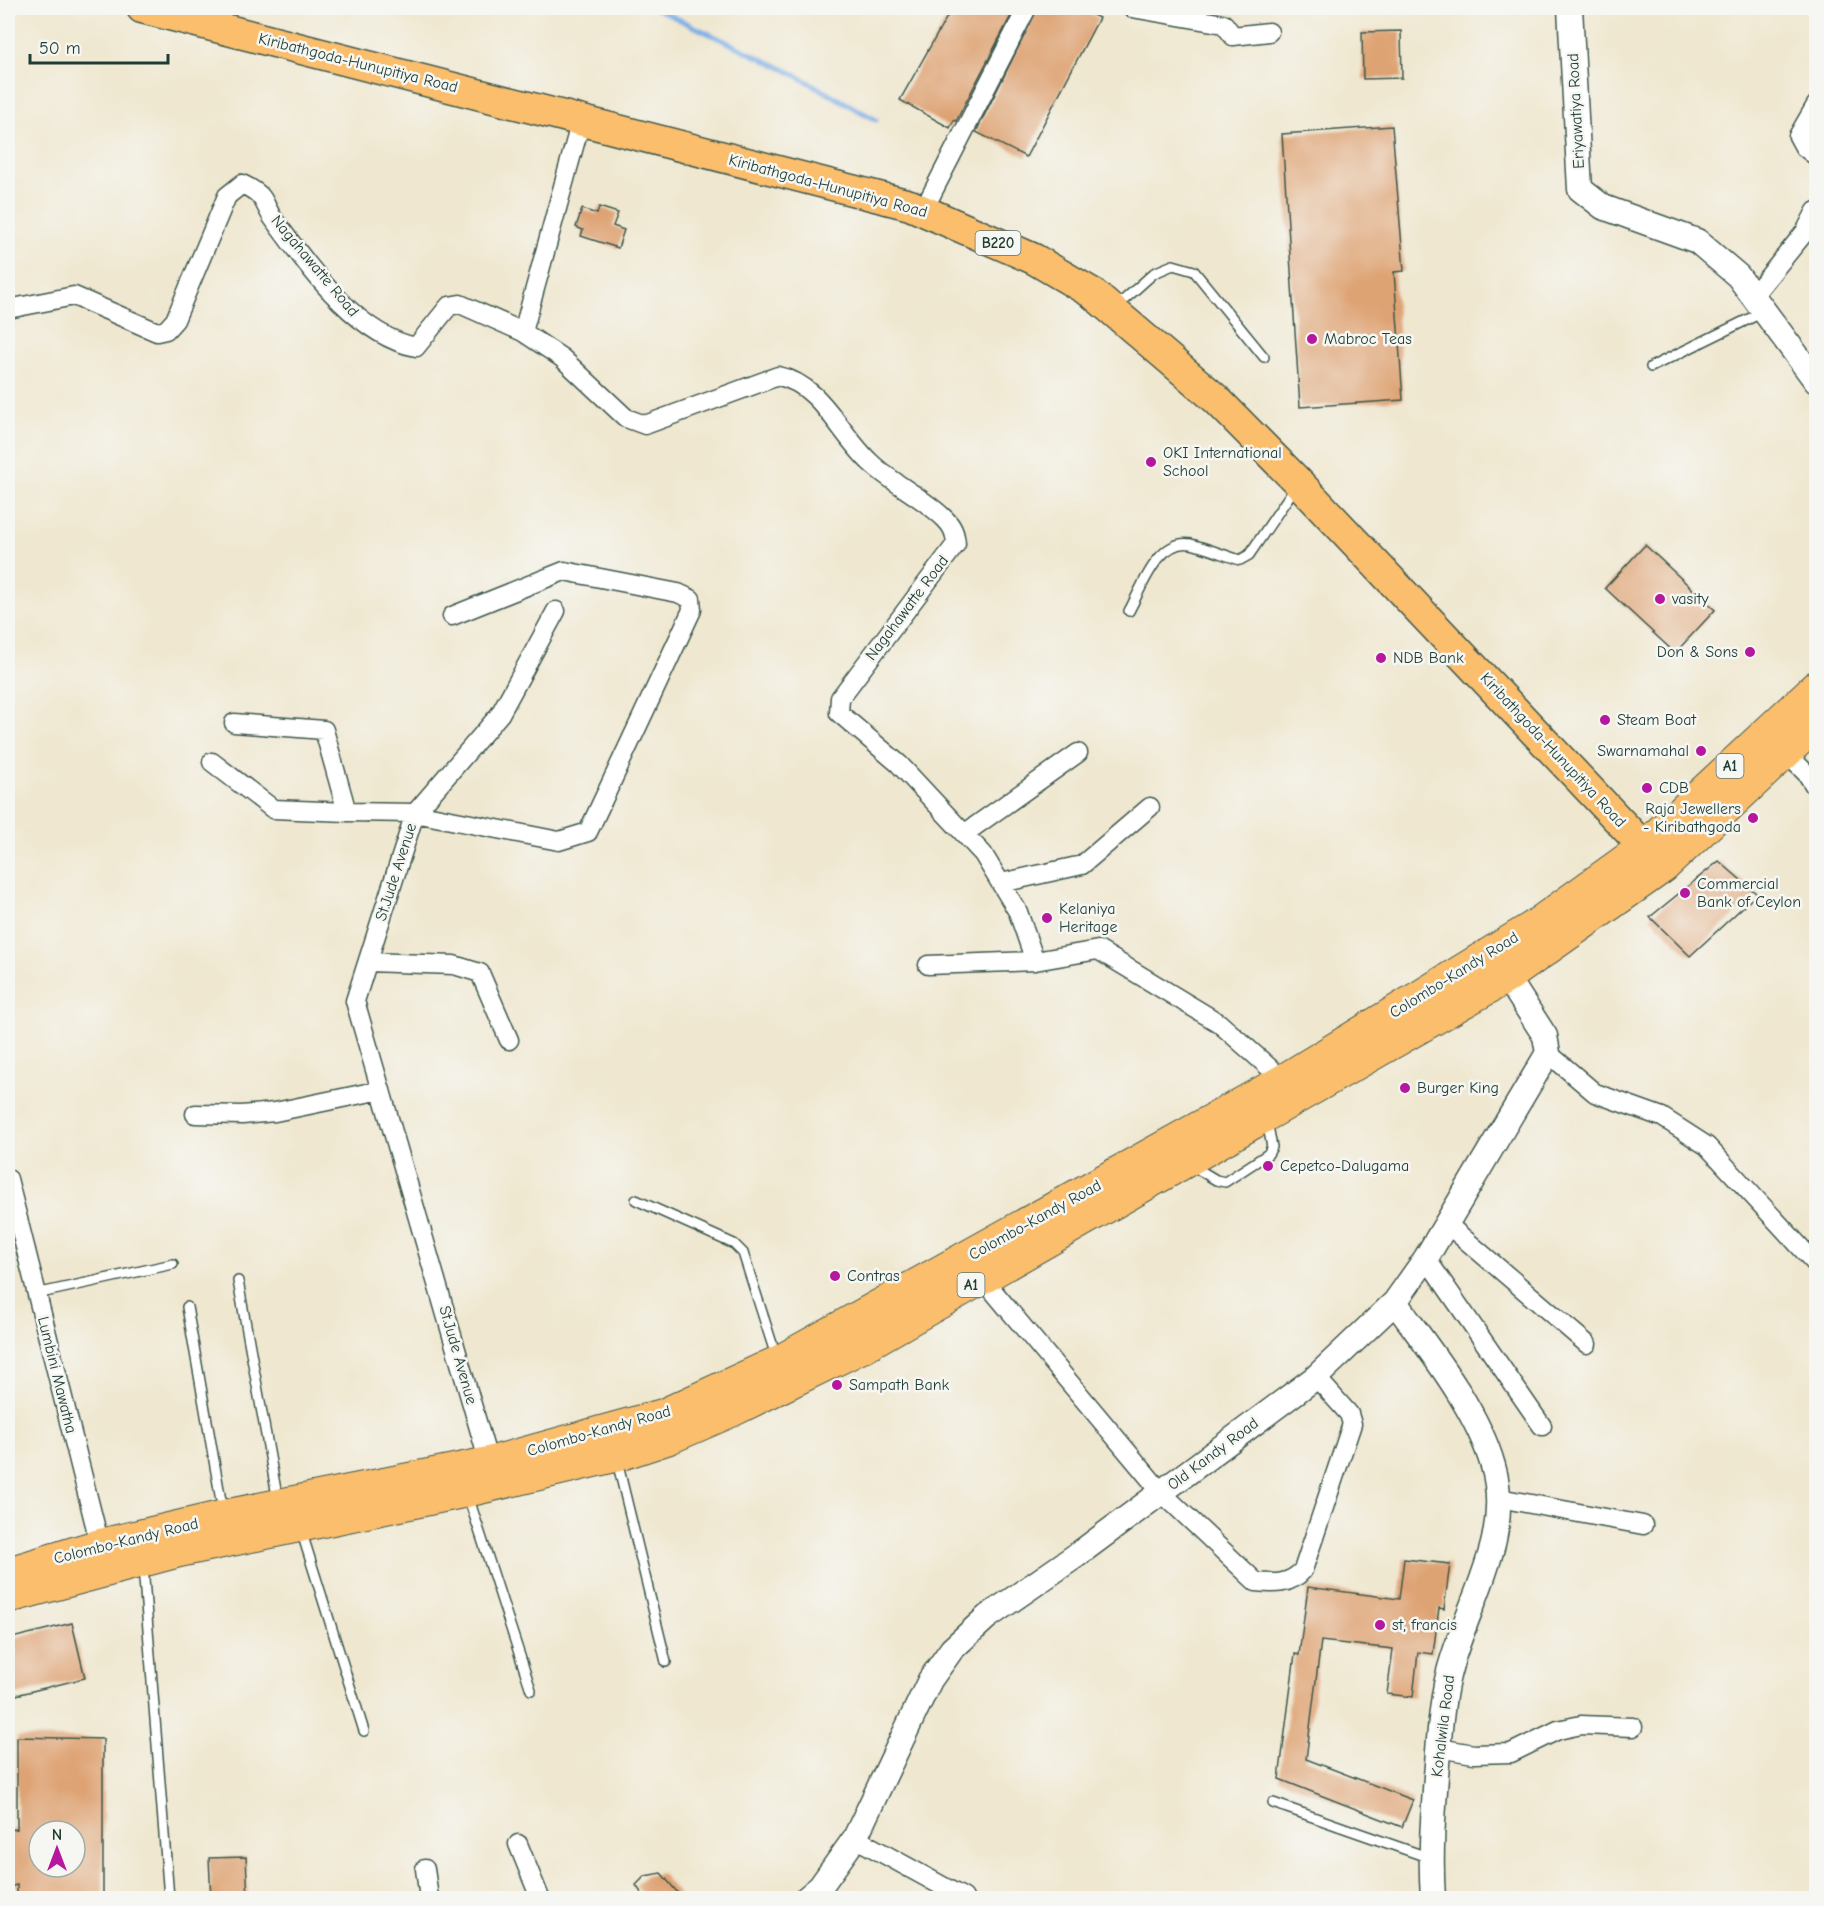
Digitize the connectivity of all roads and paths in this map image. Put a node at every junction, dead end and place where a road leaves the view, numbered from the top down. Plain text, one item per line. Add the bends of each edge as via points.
1 (142, 8) edge
2 (1027, 8) edge
3 (1132, 8) edge
4 (1570, 8) edge
5 (1269, 32) dead end
6 (1816, 105) edge
7 (581, 121) junction
8 (1816, 156) edge
9 (923, 211) junction
10 (1816, 211) edge
11 (1757, 304) junction
12 (8, 309) edge
13 (1113, 311) junction
14 (523, 332) junction
15 (1264, 357) dead end
16 (1652, 367) dead end
17 (1816, 381) edge
18 (1298, 482) junction
19 (556, 611) dead end
20 (1129, 611) dead end
21 (452, 616) dead end
22 (1816, 687) edge
23 (234, 723) dead end
24 (1816, 724) edge
25 (1078, 753) dead end
26 (1786, 753) junction
27 (212, 762) dead end
28 (1816, 788) edge
29 (1150, 807) dead end
30 (347, 812) junction
31 (415, 813) junction
32 (964, 834) junction
33 (1653, 857) junction
34 (1000, 883) junction
35 (1035, 961) junction
36 (368, 962) junction
37 (928, 965) dead end
38 (1507, 977) junction
39 (509, 1040) dead end
40 (1548, 1053) junction
41 (1292, 1088) junction
42 (381, 1090) junction
43 (195, 1114) dead end
44 (8, 1179) edge
45 (636, 1200) dead end
46 (1447, 1224) junction
47 (15, 1239) edge
48 (1426, 1258) junction
49 (173, 1264) dead end
50 (1816, 1264) edge
51 (974, 1269) junction
52 (238, 1281) dead end
53 (36, 1294) junction
54 (1395, 1302) junction
55 (187, 1307) dead end
56 (1587, 1344) dead end
57 (778, 1362) junction
58 (1316, 1377) junction
59 (1542, 1426) dead end
60 (615, 1456) junction
61 (484, 1479) junction
62 (1161, 1492) junction
63 (1499, 1498) junction
64 (289, 1515) junction
65 (224, 1516) junction
66 (1643, 1525) dead end
67 (103, 1558) junction
68 (143, 1561) junction
69 (8, 1573) edge
70 (8, 1597) edge
71 (666, 1662) dead end
72 (531, 1690) dead end
73 (1634, 1728) dead end
74 (364, 1731) dead end
75 (1438, 1748) junction
76 (1273, 1803) dead end
77 (855, 1838) junction
78 (518, 1844) dead end
79 (1430, 1858) junction
80 (425, 1869) dead end
81 (820, 1895) edge
82 (169, 1899) edge
83 (429, 1899) edge
84 (540, 1899) edge
85 (964, 1899) edge
86 (1433, 1899) edge

1 - 7 main road, Kiribathgoda-Hunupitiya Road / B220
2 - 9 street
3 - 5 street via 1224,24 1233,36
4 - 11 street, Eriyawatiya Road via 1580,189 1604,207 1697,242 1738,276
6 - 8 street via 1798,136
7 - 9 main road, Kiribathgoda-Hunupitiya Road / B220
7 - 14 street
9 - 13 main road, Kiribathgoda-Hunupitiya Road / B220 via 1034,259 1092,293
10 - 11 street
11 - 16 lane
11 - 17 street, Eriyawatiya Road
12 - 14 street, Nagahawatte Road via 74,296 157,332 166,330 175,320 227,196 242,184 260,192 275,222 354,317 395,343 416,347 449,306 460,304
13 - 15 lane via 1154,273 1173,265 1184,268 1194,272
13 - 18 main road, Kiribathgoda-Hunupitiya Road / B220 via 1216,399
14 - 32 street, Nagahawatte Road via 562,358 626,418 645,425 778,376 792,379 810,391 870,462 945,519 955,531 956,544 840,698 839,713 899,764
18 - 20 lane via 1249,555 1240,560 1189,544 1174,545 1161,553
18 - 33 main road, Kiribathgoda-Hunupitiya Road / B220
19 - 31 street via 500,714
21 - 31 street, St.Jude Avenue via 564,571 678,593 691,599 692,610 588,832 559,841
22 - 33 highway, Colombo-Kandy Road / A1
23 - 30 street via 324,730
24 - 26 highway, Colombo-Kandy Road / A1
25 - 32 street
26 - 28 street
26 - 33 highway, Colombo-Kandy Road / A1
27 - 30 street via 273,809
29 - 34 street via 1082,865
30 - 31 street
31 - 36 street, St.Jude Avenue
32 - 34 street, Nagahawatte Road via 983,854
33 - 38 highway, Colombo-Kandy Road / A1
33 - 41 highway, Colombo-Kandy Road / A1 via 1533,927
34 - 35 street, Nagahawatte Road via 1018,912
35 - 37 street
35 - 41 street via 1098,950 1107,954 1219,1023
36 - 39 street via 454,966 480,973
36 - 42 street, St.Jude Avenue via 355,1001
38 - 40 street via 1545,1036
38 - 41 highway, Colombo-Kandy Road / A1
40 - 46 street, Old Kandy Road
40 - 50 street via 1595,1093 1662,1117 1707,1146
41 - 51 highway, Colombo-Kandy Road / A1
41 - 51 highway, Colombo-Kandy Road / A1 via 1266,1116 1186,1162
42 - 43 street via 275,1112
42 - 61 street, St.Jude Avenue
44 - 47 street, Lumbini Mawatha
45 - 57 lane via 734,1244 743,1253
46 - 48 street, Old Kandy Road
46 - 56 street
47 - 53 street, Lumbini Mawatha
48 - 54 street, Old Kandy Road
48 - 59 street
49 - 53 lane
51 - 57 highway, Colombo-Kandy Road / A1
51 - 60 highway, Colombo-Kandy Road / A1 via 862,1347 669,1438
51 - 62 street
52 - 64 lane
53 - 67 street, Lumbini Mawatha
54 - 58 street, Old Kandy Road
54 - 63 street, Kohalwila Road via 1465,1403 1493,1465
55 - 65 lane
57 - 61 highway, Colombo-Kandy Road / A1 via 663,1415
58 - 62 street, Old Kandy Road
58 - 62 street via 1349,1414 1352,1424 1303,1570 1295,1579 1256,1582
60 - 61 highway, Colombo-Kandy Road / A1
60 - 71 lane
61 - 64 highway, Colombo-Kandy Road / A1
61 - 72 lane
62 - 77 street, Old Kandy Road via 987,1617 952,1649 930,1680
63 - 66 street
63 - 75 street, Kohalwila Road via 1497,1532 1447,1680
64 - 65 highway, Colombo-Kandy Road / A1
64 - 68 highway, Colombo-Kandy Road / A1
64 - 74 lane
65 - 67 highway, Colombo-Kandy Road / A1
67 - 68 highway, Colombo-Kandy Road / A1
67 - 69 highway, Colombo-Kandy Road / A1
67 - 70 highway, Colombo-Kandy Road / A1
68 - 82 lane
73 - 75 street via 1581,1725 1558,1730 1511,1753 1474,1754
75 - 79 street, Kohalwila Road
76 - 79 lane
77 - 81 street, Old Kandy Road
77 - 85 street
78 - 84 street
79 - 86 street, Kohalwila Road
80 - 83 street

